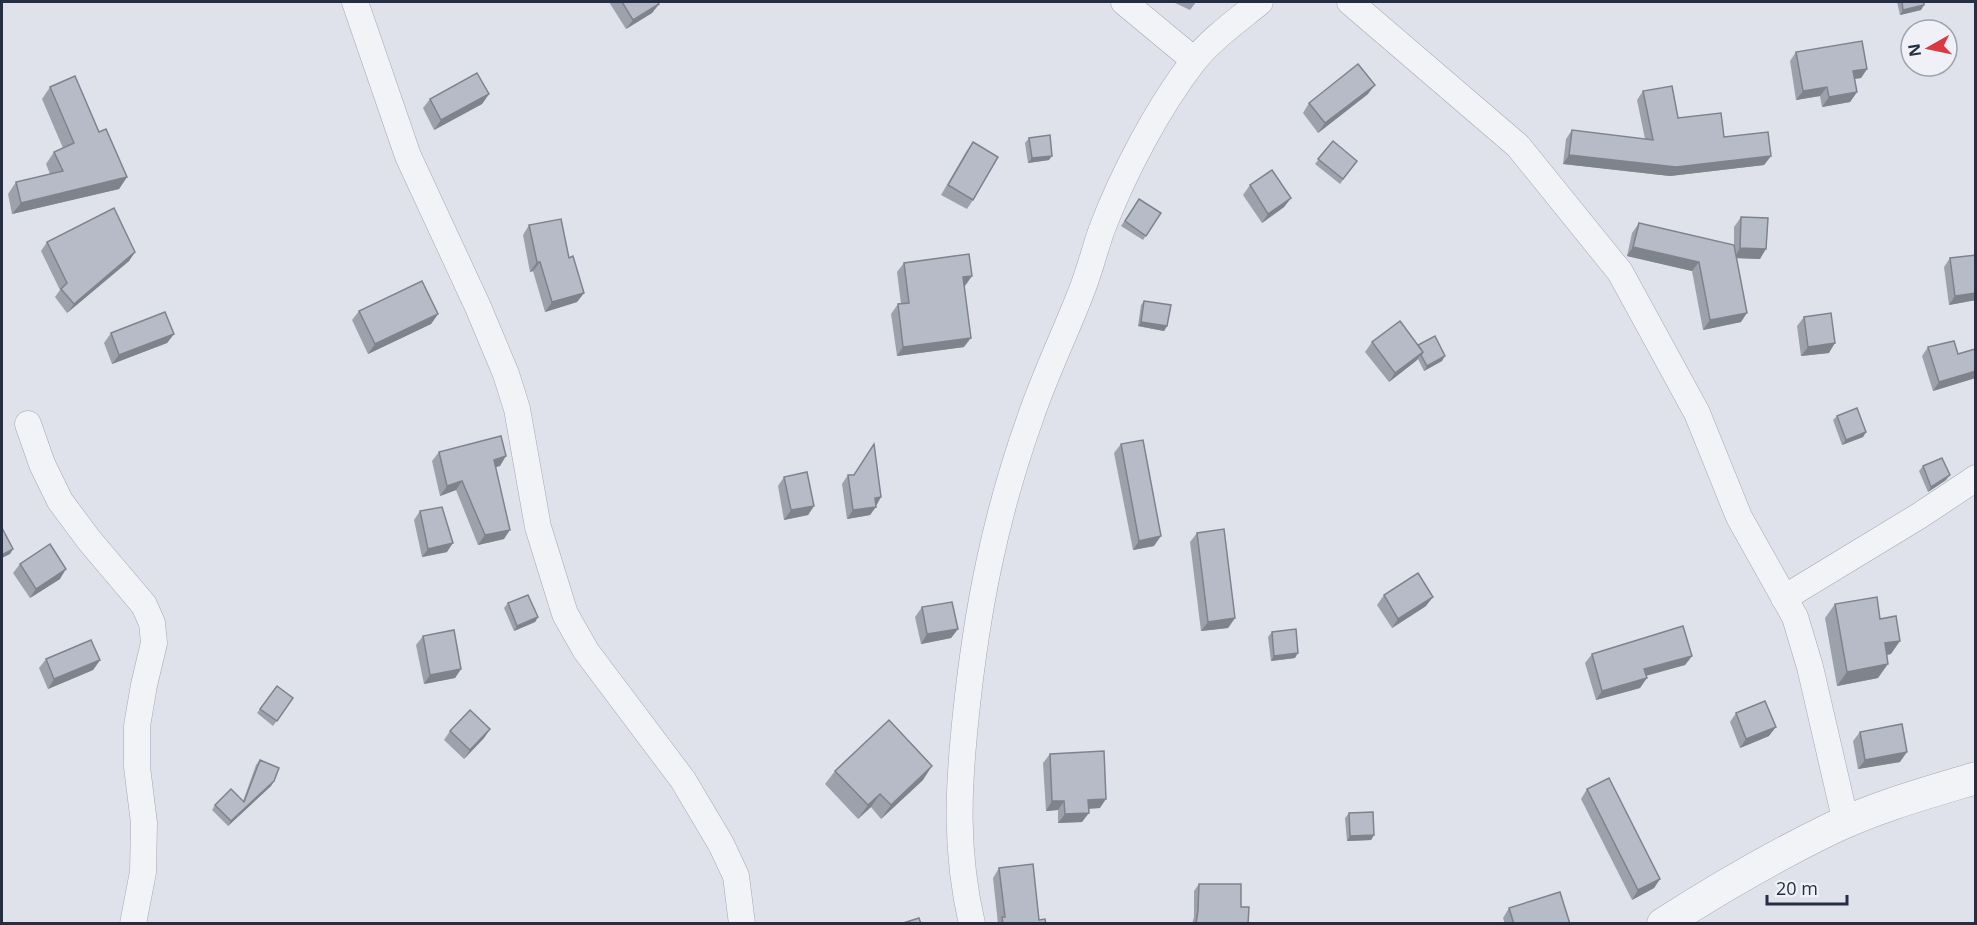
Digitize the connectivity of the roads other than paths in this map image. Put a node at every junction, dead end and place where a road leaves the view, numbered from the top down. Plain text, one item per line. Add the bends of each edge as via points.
1 (355, 2) edge
2 (1124, 2) edge
3 (1260, 2) edge
4 (1350, 2) edge
5 (1194, 60) junction
6 (28, 424) dead end
7 (1976, 478) edge
8 (1784, 598) junction
9 (1976, 778) edge
10 (1846, 823) junction
11 (133, 924) edge
12 (742, 924) edge
13 (972, 924) edge
14 (1663, 924) edge

1 - 12 street via 408,156 506,374 517,409 538,527 565,614 586,651 683,780 721,844 736,876
2 - 5 street
3 - 5 street
4 - 8 street via 1518,146 1620,272 1697,414 1739,517
5 - 13 street via 1137,152 1103,227 1081,294 1031,417 988,563 974,644 960,784 959,840
6 - 11 street via 60,501 144,605 152,624 154,643 137,726 144,823 143,872
7 - 8 street
8 - 10 street via 1795,617 1808,658
9 - 10 street
10 - 14 street via 1714,891

